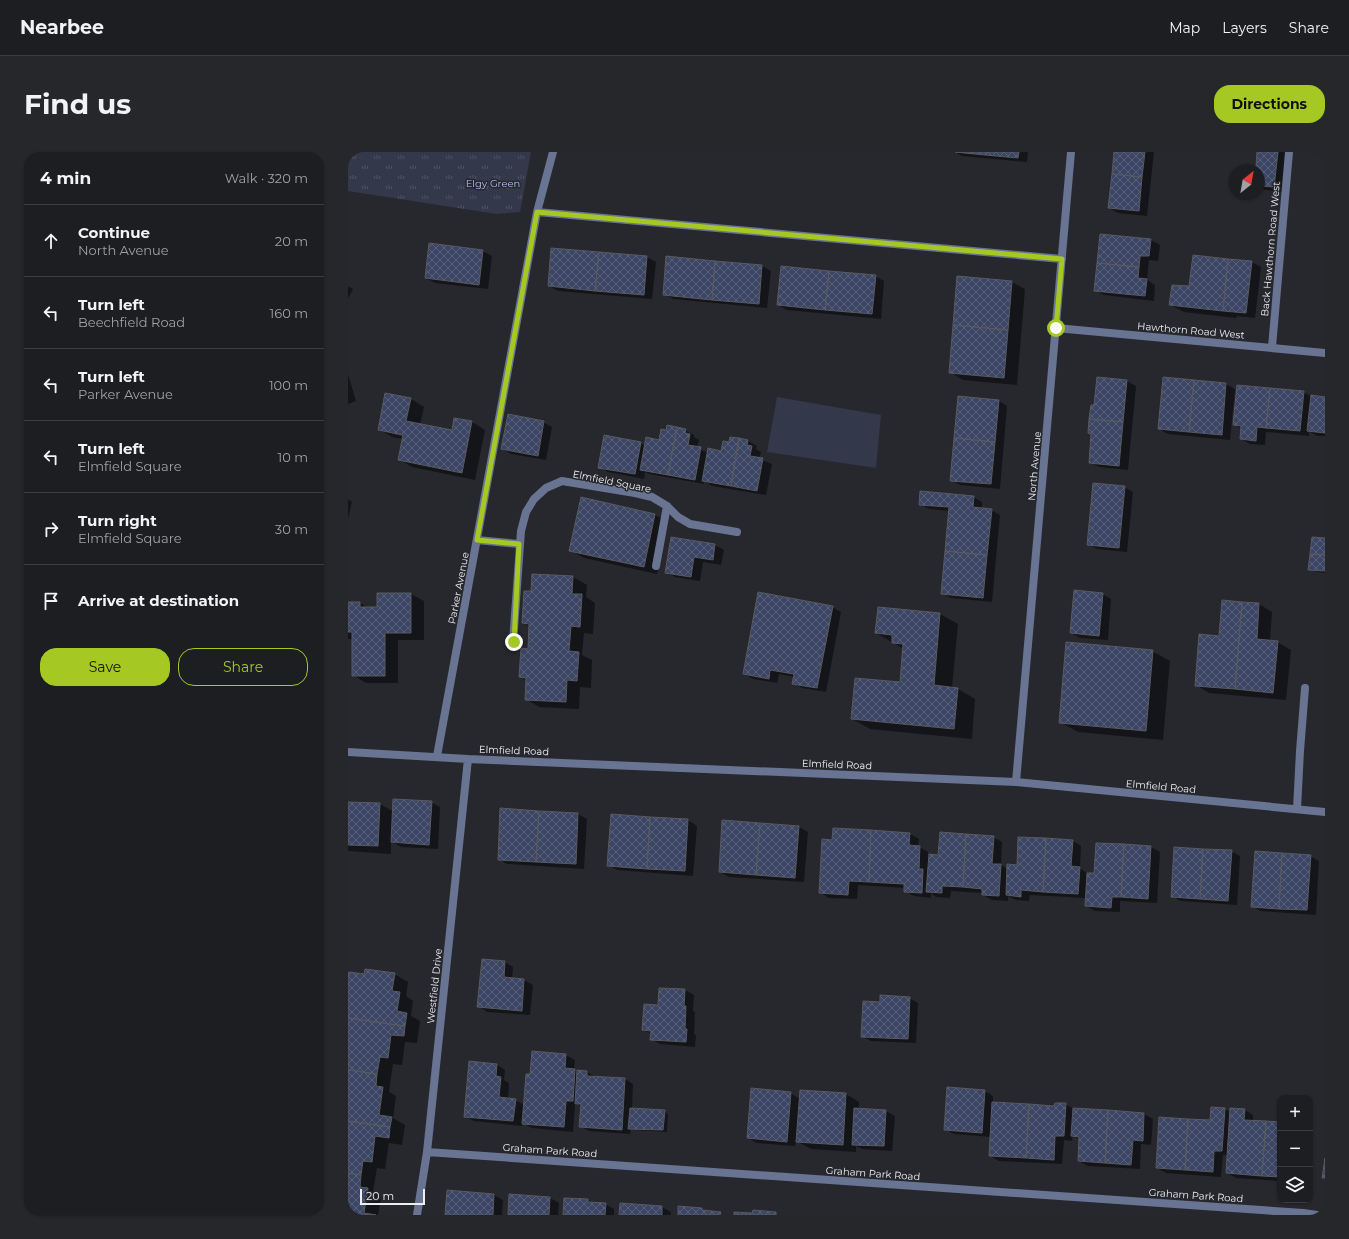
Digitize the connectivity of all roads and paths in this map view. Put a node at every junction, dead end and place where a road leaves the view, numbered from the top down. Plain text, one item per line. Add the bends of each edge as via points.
1 (553, 152) edge
2 (1071, 152) edge
3 (1289, 152) edge
4 (537, 212) junction
5 (1062, 259) junction
6 (1056, 328) junction
7 (1272, 347) junction
8 (1325, 353) edge
9 (667, 506) junction
10 (737, 532) dead end
11 (477, 540) junction
12 (519, 544) junction
13 (656, 566) dead end
14 (514, 642) dead end
15 (1305, 688) dead end
16 (348, 752) edge
17 (437, 756) junction
18 (468, 758) junction
19 (1016, 782) junction
20 (1298, 809) junction
21 (1325, 812) edge
22 (427, 1152) junction
23 (417, 1215) edge
24 (1318, 1215) edge

1 - 4 street, Parker Avenue
2 - 5 street, North Avenue
3 - 7 street, Back Hawthorn Road West
4 - 5 street
4 - 11 street, Parker Avenue
5 - 6 street, North Avenue
6 - 7 street, Hawthorn Road West
6 - 19 street, North Avenue
7 - 8 street, Hawthorn Road West
9 - 10 street, Elmfield Square via 690,524
9 - 12 street, Elmfield Square via 652,497 562,481 546,488 534,499 526,512
9 - 13 street
11 - 12 street
11 - 17 street, Parker Avenue
12 - 14 street, Elmfield Square
15 - 20 street
16 - 17 street, Elmfield Road
17 - 18 street, Elmfield Road
18 - 19 street, Elmfield Road
18 - 22 street, Westfield Drive
19 - 20 street, Elmfield Road
20 - 21 street, Elmfield Road
22 - 23 street, Westfield Drive
22 - 24 street, Graham Park Road

